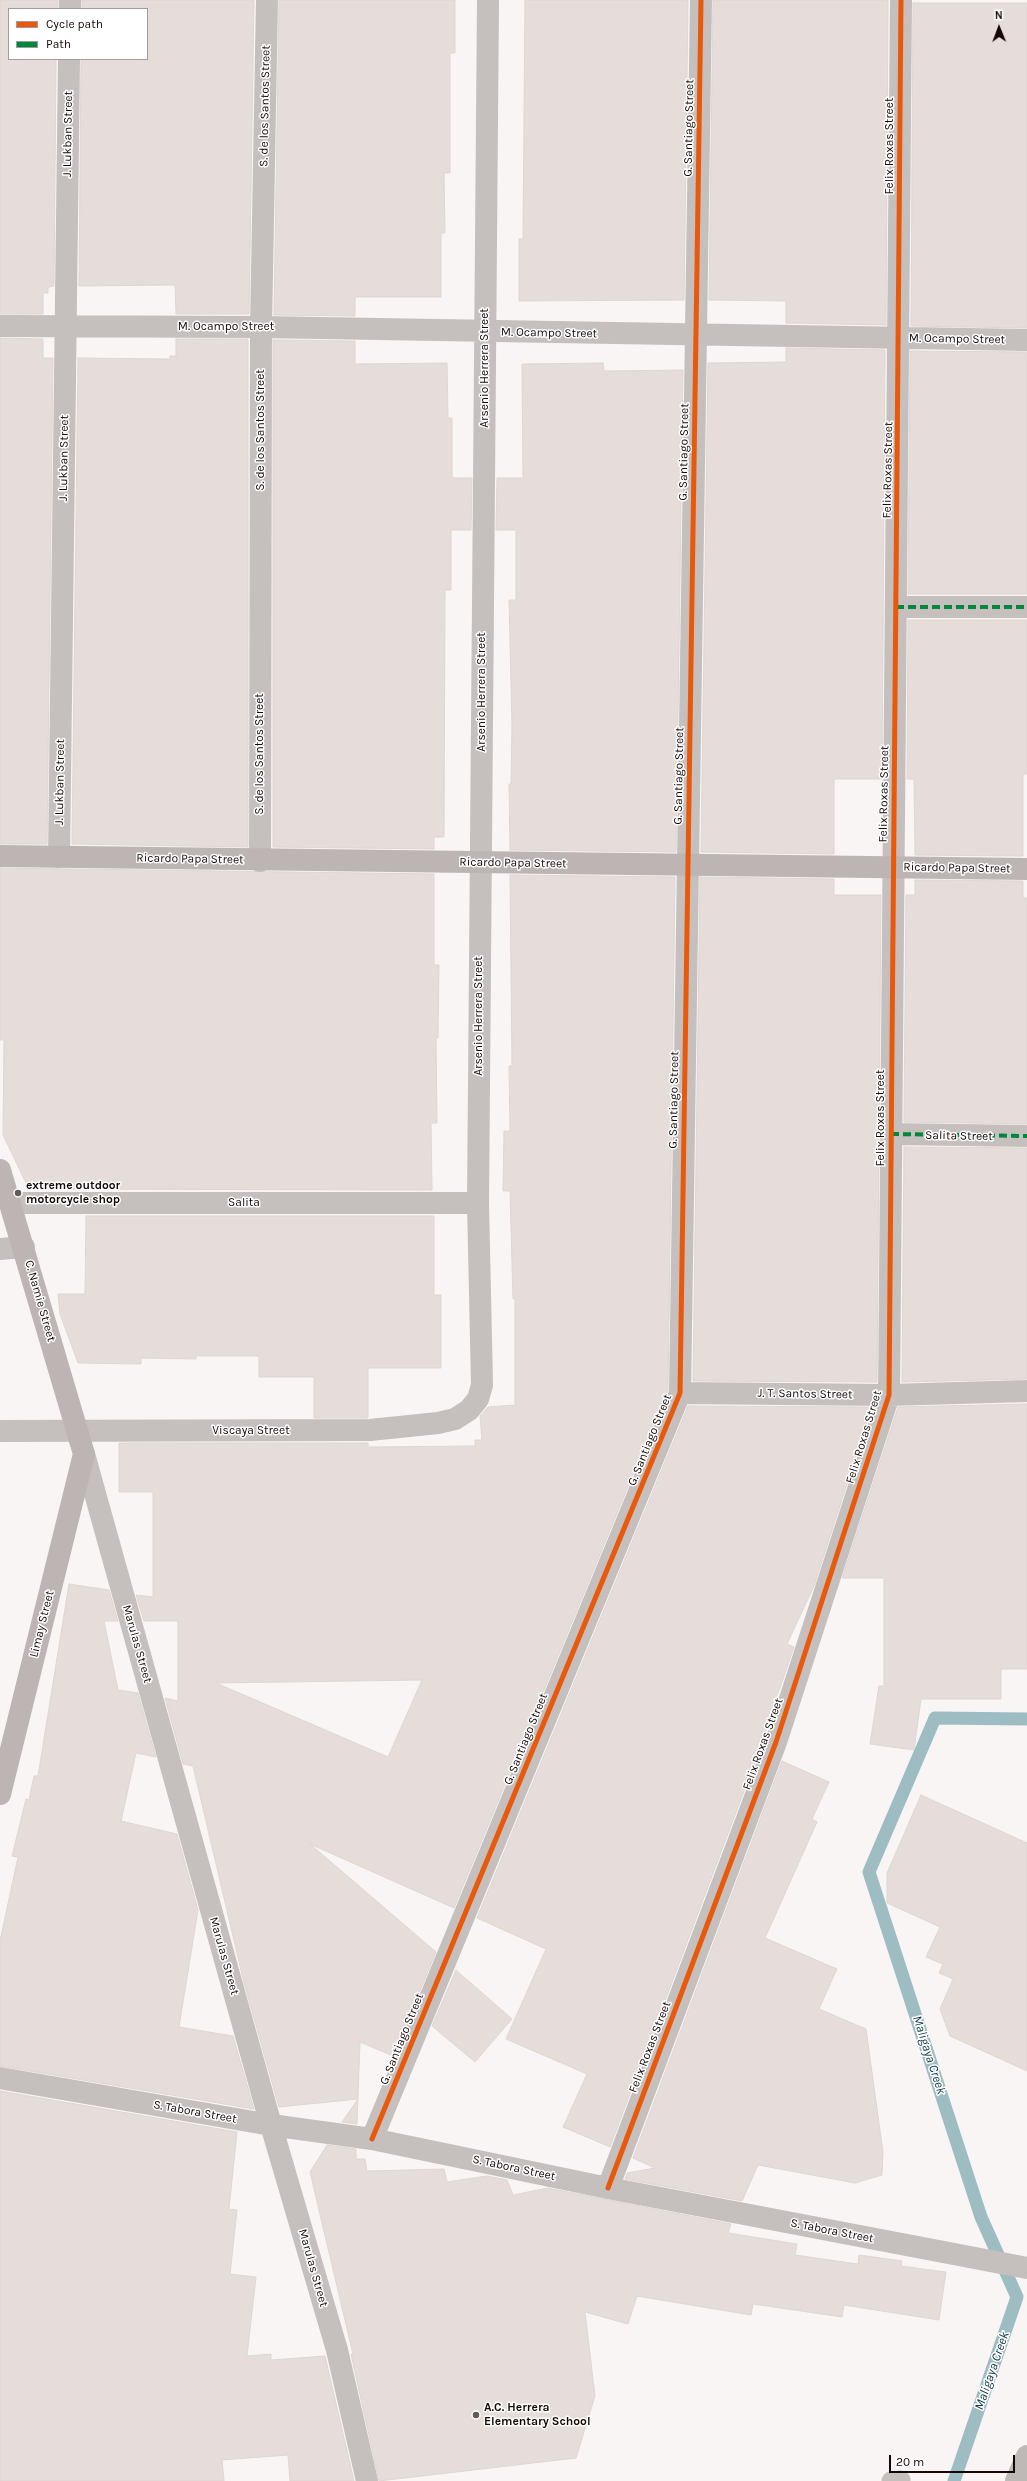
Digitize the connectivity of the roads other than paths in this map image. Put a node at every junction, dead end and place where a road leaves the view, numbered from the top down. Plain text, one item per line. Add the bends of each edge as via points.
1 (267, 0) edge
2 (488, 0) edge
3 (701, 0) edge
4 (901, 0) edge
5 (69, 60) edge
6 (0, 326) edge
7 (66, 327) junction
8 (261, 327) junction
9 (485, 332) junction
10 (696, 335) junction
11 (899, 337) junction
12 (1027, 340) edge
13 (896, 607) junction
14 (1027, 607) edge
15 (0, 856) edge
16 (59, 857) junction
17 (260, 861) junction
18 (481, 862) junction
19 (688, 865) junction
20 (893, 868) junction
21 (1027, 869) edge
22 (891, 1134) junction
23 (1027, 1136) edge
24 (0, 1170) edge
25 (10, 1202) junction
26 (478, 1203) junction
27 (24, 1248) junction
28 (0, 1249) edge
29 (482, 1385) joint
30 (1027, 1391) edge
31 (680, 1393) junction
32 (889, 1395) junction
33 (0, 1431) edge
34 (78, 1432) junction
35 (84, 1454) junction
36 (0, 1794) edge
37 (0, 2078) edge
38 (271, 2125) junction
39 (372, 2139) junction
40 (608, 2188) junction
41 (1027, 2268) edge
42 (1027, 2456) edge
43 (367, 2481) edge
44 (1016, 2481) edge

1 - 8 street, S. de los Santos Street
2 - 9 street, Arsenio Herrera Street
3 - 10 street, G. Santiago Street
4 - 11 street, Felix Roxas Street
5 - 7 street, J. Lukban Street
6 - 7 street, M. Ocampo Street
7 - 8 street, M. Ocampo Street
7 - 16 street, J. Lukban Street
8 - 9 street, M. Ocampo Street
8 - 17 street, S. de los Santos Street
9 - 10 street, M. Ocampo Street
9 - 18 street, Arsenio Herrera Street
10 - 11 street, M. Ocampo Street
10 - 19 street, G. Santiago Street
11 - 12 street, M. Ocampo Street
11 - 13 street, Felix Roxas Street
13 - 14 street
13 - 20 street, Felix Roxas Street
15 - 16 street, Ricardo Papa Street
16 - 17 street, Ricardo Papa Street
17 - 18 street, Ricardo Papa Street
18 - 19 street, Ricardo Papa Street
18 - 26 street, Arsenio Herrera Street
19 - 20 street, Ricardo Papa Street
19 - 31 street, G. Santiago Street
20 - 21 street, Ricardo Papa Street
20 - 22 street, Felix Roxas Street
22 - 23 street, Salita Street
22 - 32 street, Felix Roxas Street
24 - 25 street, C. Namie Street
25 - 26 street, Salita
25 - 27 street, C. Namie Street
26 - 29 street, Arsenio Herrera Street
27 - 28 street
27 - 34 street, C. Namie Street
29 - 34 street, Viscaya Street via 478,1399 469,1410 455,1419 438,1423 370,1430
30 - 32 street, J. T. Santos Street
31 - 32 street, J. T. Santos Street
31 - 39 street, G. Santiago Street
32 - 40 street, Felix Roxas Street via 776,1742
33 - 34 street, Viscaya Street
34 - 35 street, Marulas Street
35 - 36 street, Limay Street
35 - 38 street, Marulas Street
37 - 38 street, S. Tabora Street
38 - 39 street, S. Tabora Street
38 - 43 street, Marulas Street via 337,2350
39 - 40 street, S. Tabora Street
40 - 41 street, S. Tabora Street
42 - 44 main road

